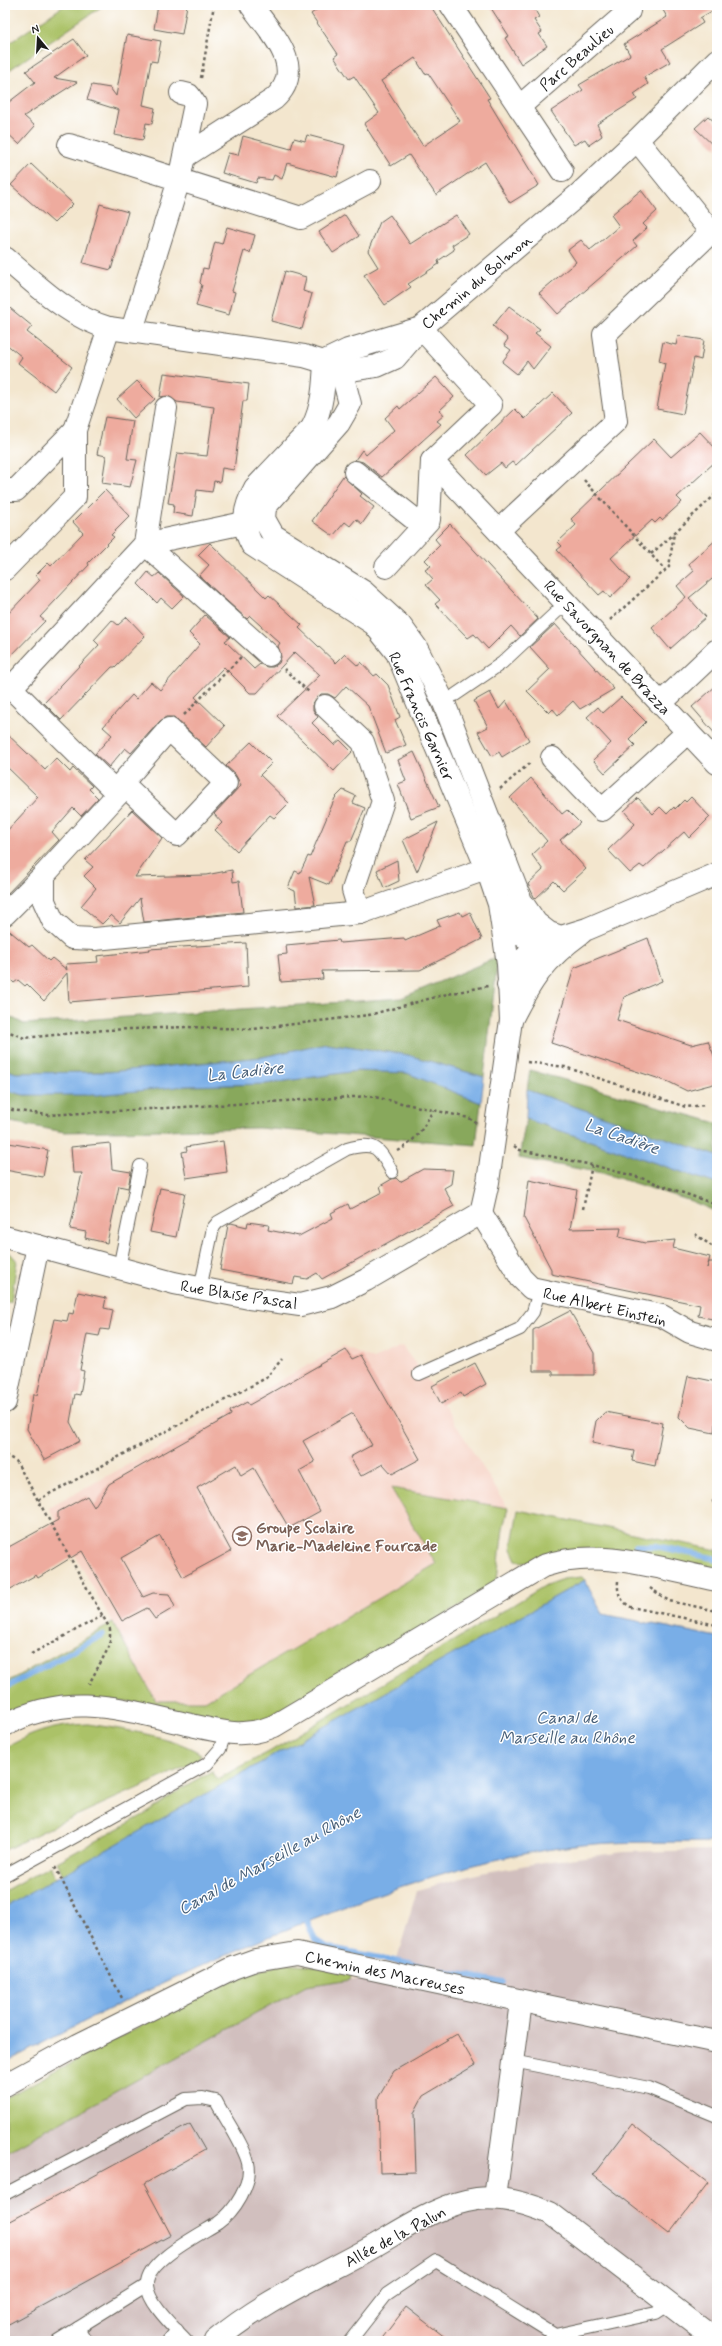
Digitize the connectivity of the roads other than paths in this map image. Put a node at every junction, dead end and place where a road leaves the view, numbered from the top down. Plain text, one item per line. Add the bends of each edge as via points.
1 (251, 5) edge
2 (451, 5) edge
3 (625, 5) edge
4 (717, 60) edge
5 (187, 96) road end
6 (519, 107) junction
7 (637, 140) junction
8 (69, 145) dead end
9 (184, 157) junction
10 (562, 171) dead end
11 (179, 180) junction
12 (370, 181) dead end
13 (714, 234) edge
14 (5, 258) edge
15 (110, 328) junction
16 (421, 328) junction
17 (132, 330) junction
18 (395, 358) junction
19 (325, 361) junction
20 (350, 404) junction
21 (166, 408) dead end
22 (74, 430) junction
23 (432, 460) junction
24 (355, 472) dead end
25 (5, 490) edge
26 (254, 521) junction
27 (424, 526) junction
28 (498, 530) junction
29 (145, 544) junction
30 (386, 566) dead end
31 (5, 569) edge
32 (566, 603) junction
33 (262, 649) road end
34 (717, 650) edge
35 (8, 691) edge
36 (455, 695) dead end
37 (661, 703) junction
38 (325, 706) road end
39 (688, 732) junction
40 (552, 758) road end
41 (717, 763) edge
42 (120, 789) junction
43 (496, 866) junction
44 (717, 874) edge
45 (44, 876) junction
46 (499, 904) junction
47 (360, 913) junction
48 (5, 914) edge
49 (587, 929) junction
50 (561, 937) junction
51 (543, 952) junction
52 (508, 986) junction
53 (511, 1020) junction
54 (140, 1166) dead end
55 (392, 1172) dead end
56 (481, 1213) junction
57 (5, 1237) edge
58 (38, 1246) junction
59 (120, 1268) junction
60 (200, 1289) junction
61 (539, 1291) junction
62 (717, 1340) edge
63 (419, 1374) dead end
64 (5, 1402) edge
65 (717, 1580) edge
66 (5, 1725) edge
67 (225, 1733) junction
68 (5, 1874) edge
69 (521, 2002) junction
70 (717, 2042) edge
71 (513, 2061) junction
72 (5, 2085) edge
73 (717, 2116) edge
74 (5, 2194) edge
75 (495, 2198) junction
76 (147, 2285) junction
77 (668, 2305) junction
78 (78, 2328) junction
79 (177, 2330) junction
80 (57, 2341) edge
81 (86, 2341) edge
82 (168, 2341) edge
83 (187, 2341) edge
84 (215, 2341) edge
85 (350, 2341) edge
86 (717, 2341) edge

1 - 9 street via 286,60 289,78 284,90
2 - 6 street
3 - 6 street, Parc Beaulieu via 629,11
4 - 7 street, Chemin du Bolmon
5 - 9 street via 195,104
6 - 10 street
7 - 13 street
7 - 16 street, Chemin du Bolmon via 578,195
8 - 11 street
9 - 11 street
11 - 12 street via 301,218
11 - 17 street
13 - 28 street via 604,335 616,420
14 - 15 street via 74,314 90,323
15 - 17 street
15 - 22 street
16 - 18 street
16 - 19 street, Chemin du Bolmon via 348,350
16 - 23 street via 491,405
17 - 19 street
18 - 19 street via 377,366 352,370
18 - 20 street via 363,386
19 - 20 street via 344,381
19 - 26 street, Rue Francis Garnier via 318,416 312,428 248,500 244,513
20 - 26 street via 339,423
21 - 29 street
22 - 25 street via 16,490
22 - 31 street via 75,497
23 - 27 street via 429,520
23 - 28 street, Rue Savorgnan de Brazza
24 - 27 street
26 - 29 street
26 - 43 street, Rue Francis Garnier via 268,528 281,541 364,592 400,625 416,647 444,703 483,804
26 - 43 street, Rue Francis Garnier via 247,535 252,545 374,624 397,653
27 - 30 street
28 - 32 street, Rue Savorgnan de Brazza
29 - 33 street
29 - 35 street
32 - 36 lane via 502,663
32 - 37 street, Rue Savorgnan de Brazza
34 - 37 street
35 - 42 street
37 - 39 street, Rue Savorgnan de Brazza
38 - 47 street via 363,742 383,801 353,890
39 - 40 street via 602,810
39 - 41 street, Rue Savorgnan de Brazza
42 - 42 street via 169,729 226,783 177,835
42 - 45 street
43 - 46 street, Rue Francis Garnier
43 - 47 street
43 - 50 street, Rue Francis Garnier via 536,923 549,933
44 - 49 street
45 - 47 street via 44,901 52,921 72,938 95,939
45 - 48 street
46 - 51 street via 514,926
46 - 52 street via 508,964
49 - 50 street
49 - 51 street
50 - 51 street
51 - 52 street via 521,961
51 - 53 street via 535,976
52 - 53 street
53 - 56 street via 497,1125
54 - 59 lane
55 - 60 lane via 374,1146 363,1144 347,1149 218,1222 213,1228
56 - 60 street, Rue Blaise Pascal via 332,1297 300,1305
56 - 61 street, Rue Albert Einstein via 521,1278 531,1288
57 - 58 street, Rue Blaise Pascal
58 - 59 street, Rue Blaise Pascal
58 - 64 street
59 - 60 street, Rue Blaise Pascal
61 - 62 street, Rue Albert Einstein via 662,1316 690,1332
61 - 63 lane via 533,1312 520,1328
65 - 67 street via 606,1558 573,1558 558,1561 543,1566 515,1582 274,1726 253,1734
66 - 67 street via 36,1711 70,1704 85,1704 118,1708
67 - 68 lane via 220,1749 207,1764
69 - 70 street, Chemin des Macreuses
69 - 71 street
69 - 72 street, Chemin des Macreuses via 298,1953 277,1955 233,1968 78,2045
71 - 73 lane via 649,2088
71 - 75 street
74 - 76 lane via 186,2099 202,2098 216,2101 248,2163 248,2178 242,2197 219,2222 192,2236 157,2266 151,2273
75 - 77 street, Allée de la Palun via 533,2205 550,2213
75 - 84 street, Allée de la Palun via 476,2199 438,2211 254,2312
76 - 78 lane
76 - 79 lane via 156,2307
77 - 85 lane via 656,2313 555,2335 436,2261 387,2294
77 - 86 street, Allée de la Palun
78 - 80 lane
78 - 81 lane
79 - 82 lane
79 - 83 lane

